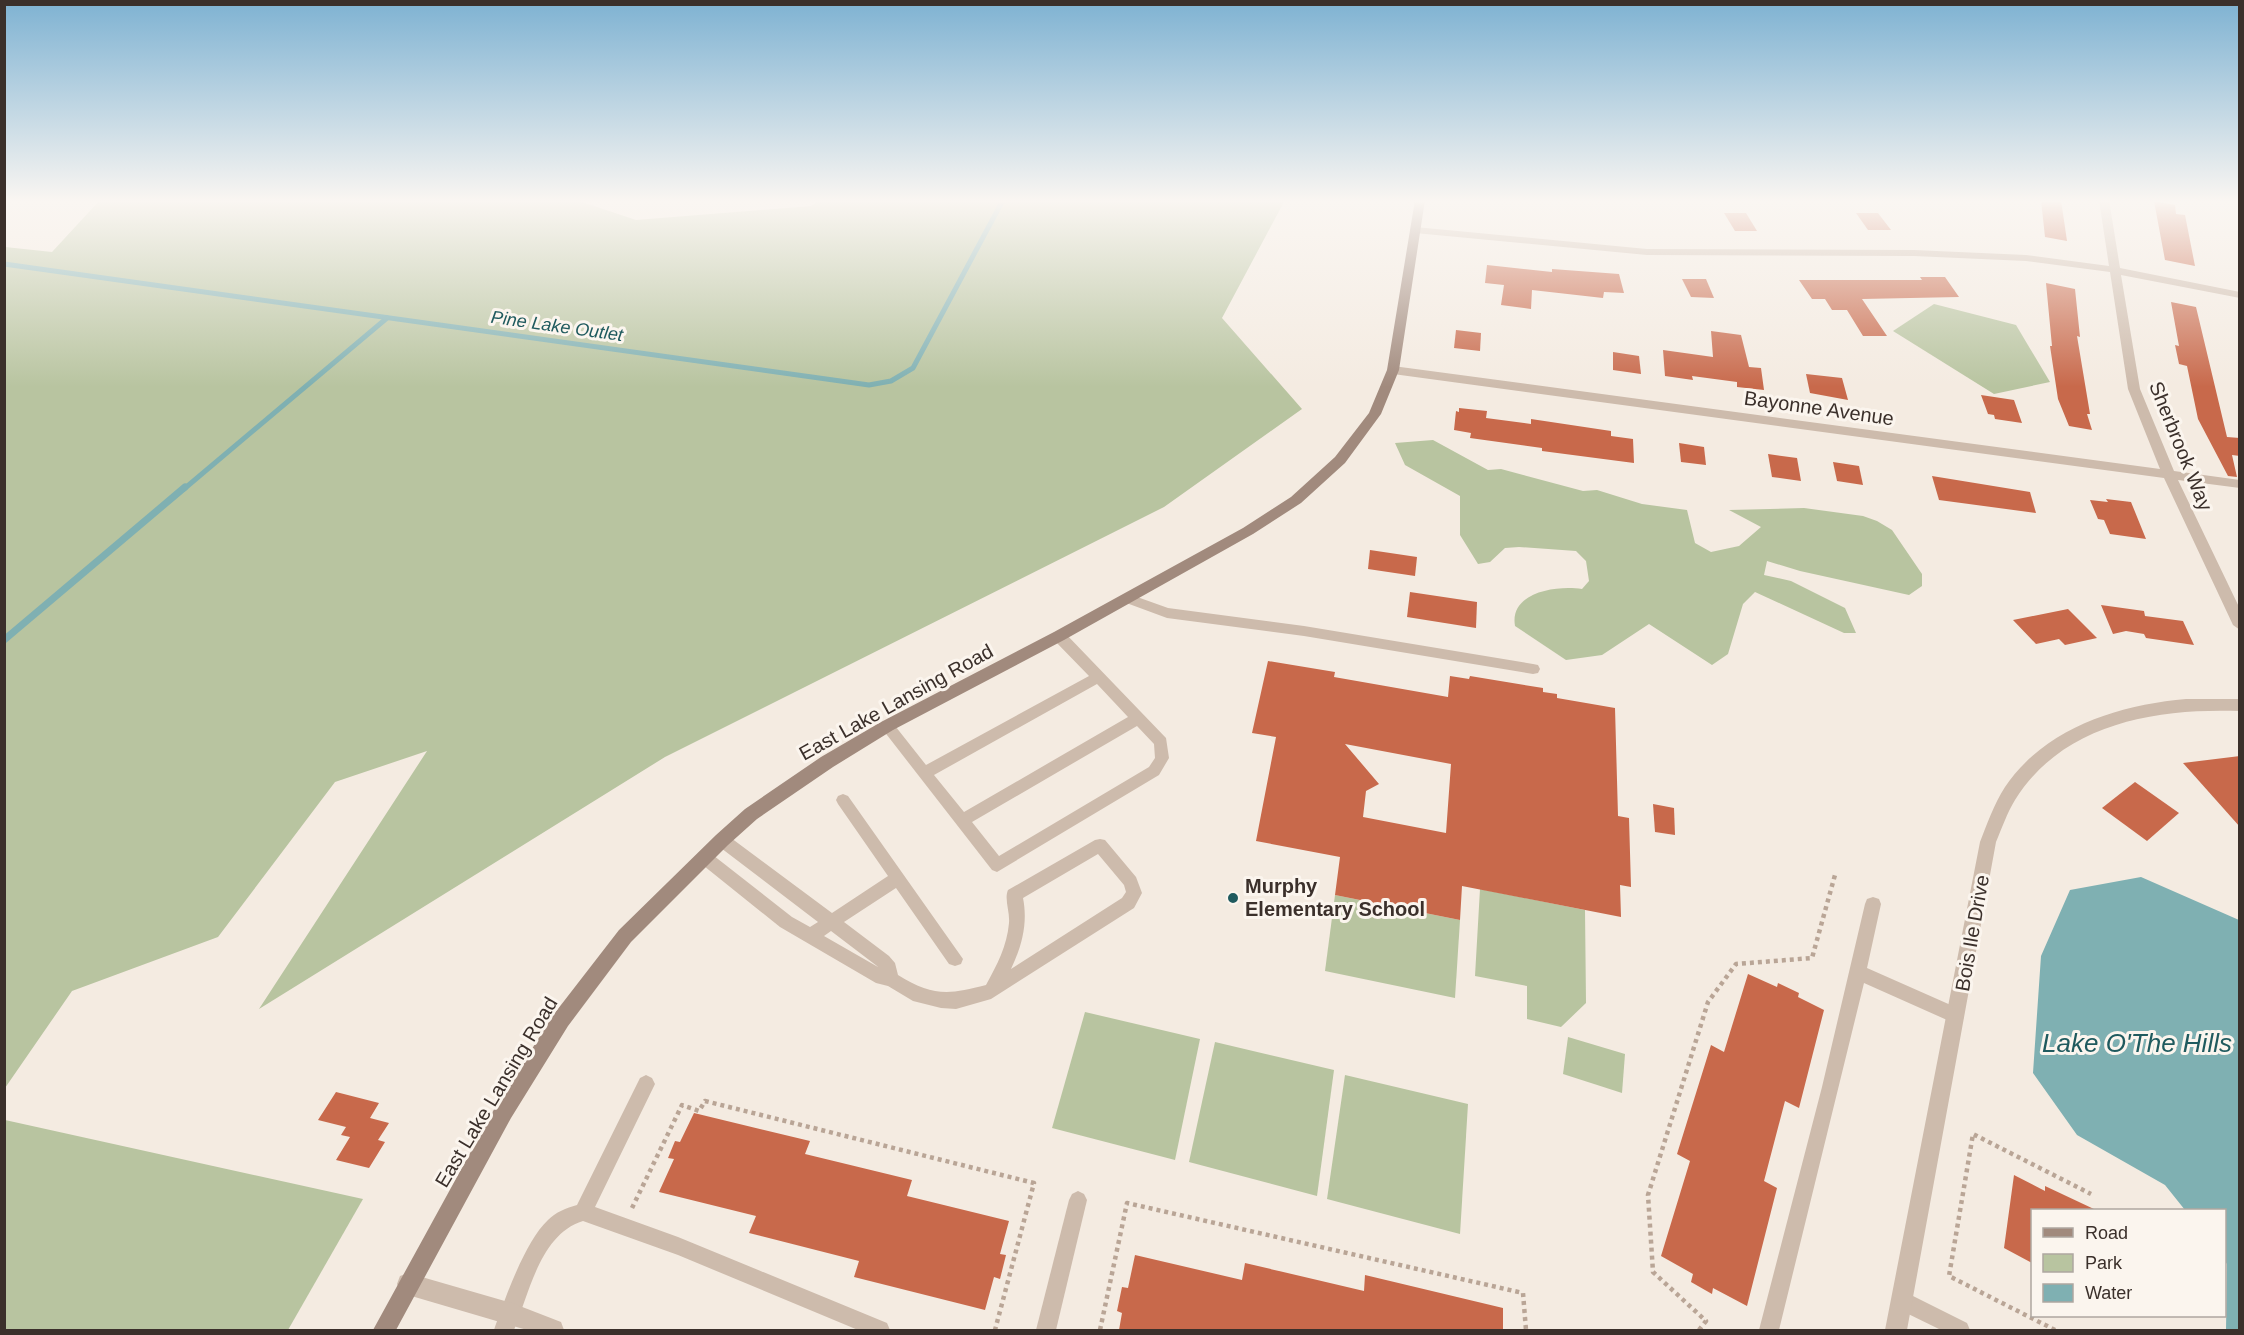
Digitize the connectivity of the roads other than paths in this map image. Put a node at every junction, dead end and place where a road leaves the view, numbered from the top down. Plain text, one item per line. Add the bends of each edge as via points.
1 (1410, 262) edge
2 (2068, 262) edge
3 (2115, 262) edge
4 (2116, 270) junction
5 (2240, 295) edge
6 (1393, 370) junction
7 (2169, 475) junction
8 (2240, 484) edge
9 (1126, 598) junction
10 (2240, 626) edge
11 (1059, 636) junction
12 (1533, 669) dead end
13 (1098, 676) junction
14 (2240, 705) edge
15 (1138, 718) junction
16 (887, 726) junction
17 (924, 773) junction
18 (843, 800) dead end
19 (962, 820) junction
20 (722, 840) junction
21 (704, 857) junction
22 (898, 878) junction
23 (1873, 904) dead end
24 (831, 923) junction
25 (810, 936) junction
26 (955, 959) dead end
27 (1858, 972) junction
28 (891, 979) junction
29 (991, 991) junction
30 (1956, 1016) junction
31 (646, 1084) dead end
32 (1078, 1200) dead end
33 (583, 1212) junction
34 (408, 1284) junction
35 (1903, 1301) junction
36 (508, 1322) edge
37 (384, 1330) edge
38 (553, 1330) edge
39 (880, 1330) edge
40 (1046, 1330) edge
41 (1769, 1330) edge
42 (1896, 1330) edge
43 (1960, 1330) edge

1 - 6 street, East Lake Lansing Road
2 - 4 street
3 - 4 street, Sherbrook Way
4 - 5 street
4 - 7 street, Sherbrook Way via 2134,389
6 - 7 street, Bayonne Avenue
6 - 9 street, East Lake Lansing Road via 1375,414 1356,441 1296,500
7 - 8 street, Bayonne Avenue
7 - 10 street, Sherbrook Way
9 - 11 street, East Lake Lansing Road
9 - 12 lane via 1167,613
11 - 13 lane
11 - 16 street, East Lake Lansing Road
13 - 15 lane
13 - 17 lane
14 - 30 street, Bois Ile Drive via 2207,703 2120,716 2089,726 2062,741 2031,768 2007,798 1989,842
15 - 19 lane
15 - 19 lane via 1161,742 1164,753 1154,771 998,865
16 - 17 lane
16 - 20 street, East Lake Lansing Road via 751,814
17 - 19 lane
18 - 22 lane
20 - 21 street, East Lake Lansing Road
20 - 24 lane
21 - 25 lane via 786,922
21 - 34 street, East Lake Lansing Road via 625,936 561,1020 504,1111
22 - 24 lane
22 - 26 lane
23 - 27 lane
24 - 25 lane
24 - 28 lane via 884,961
25 - 28 lane
27 - 30 lane
27 - 41 lane
28 - 29 lane via 913,993 941,1000 956,1001
29 - 29 lane via 1123,908 1132,898 1131,882 1100,845 1014,895 1017,923 1011,950
30 - 35 street, Bois Ile Drive
31 - 33 lane
32 - 40 lane
33 - 36 lane via 571,1213 558,1221 548,1234 521,1283
33 - 39 lane via 678,1246
34 - 36 street
34 - 37 street, East Lake Lansing Road
35 - 42 street, Bois Ile Drive
35 - 43 lane
36 - 38 street

